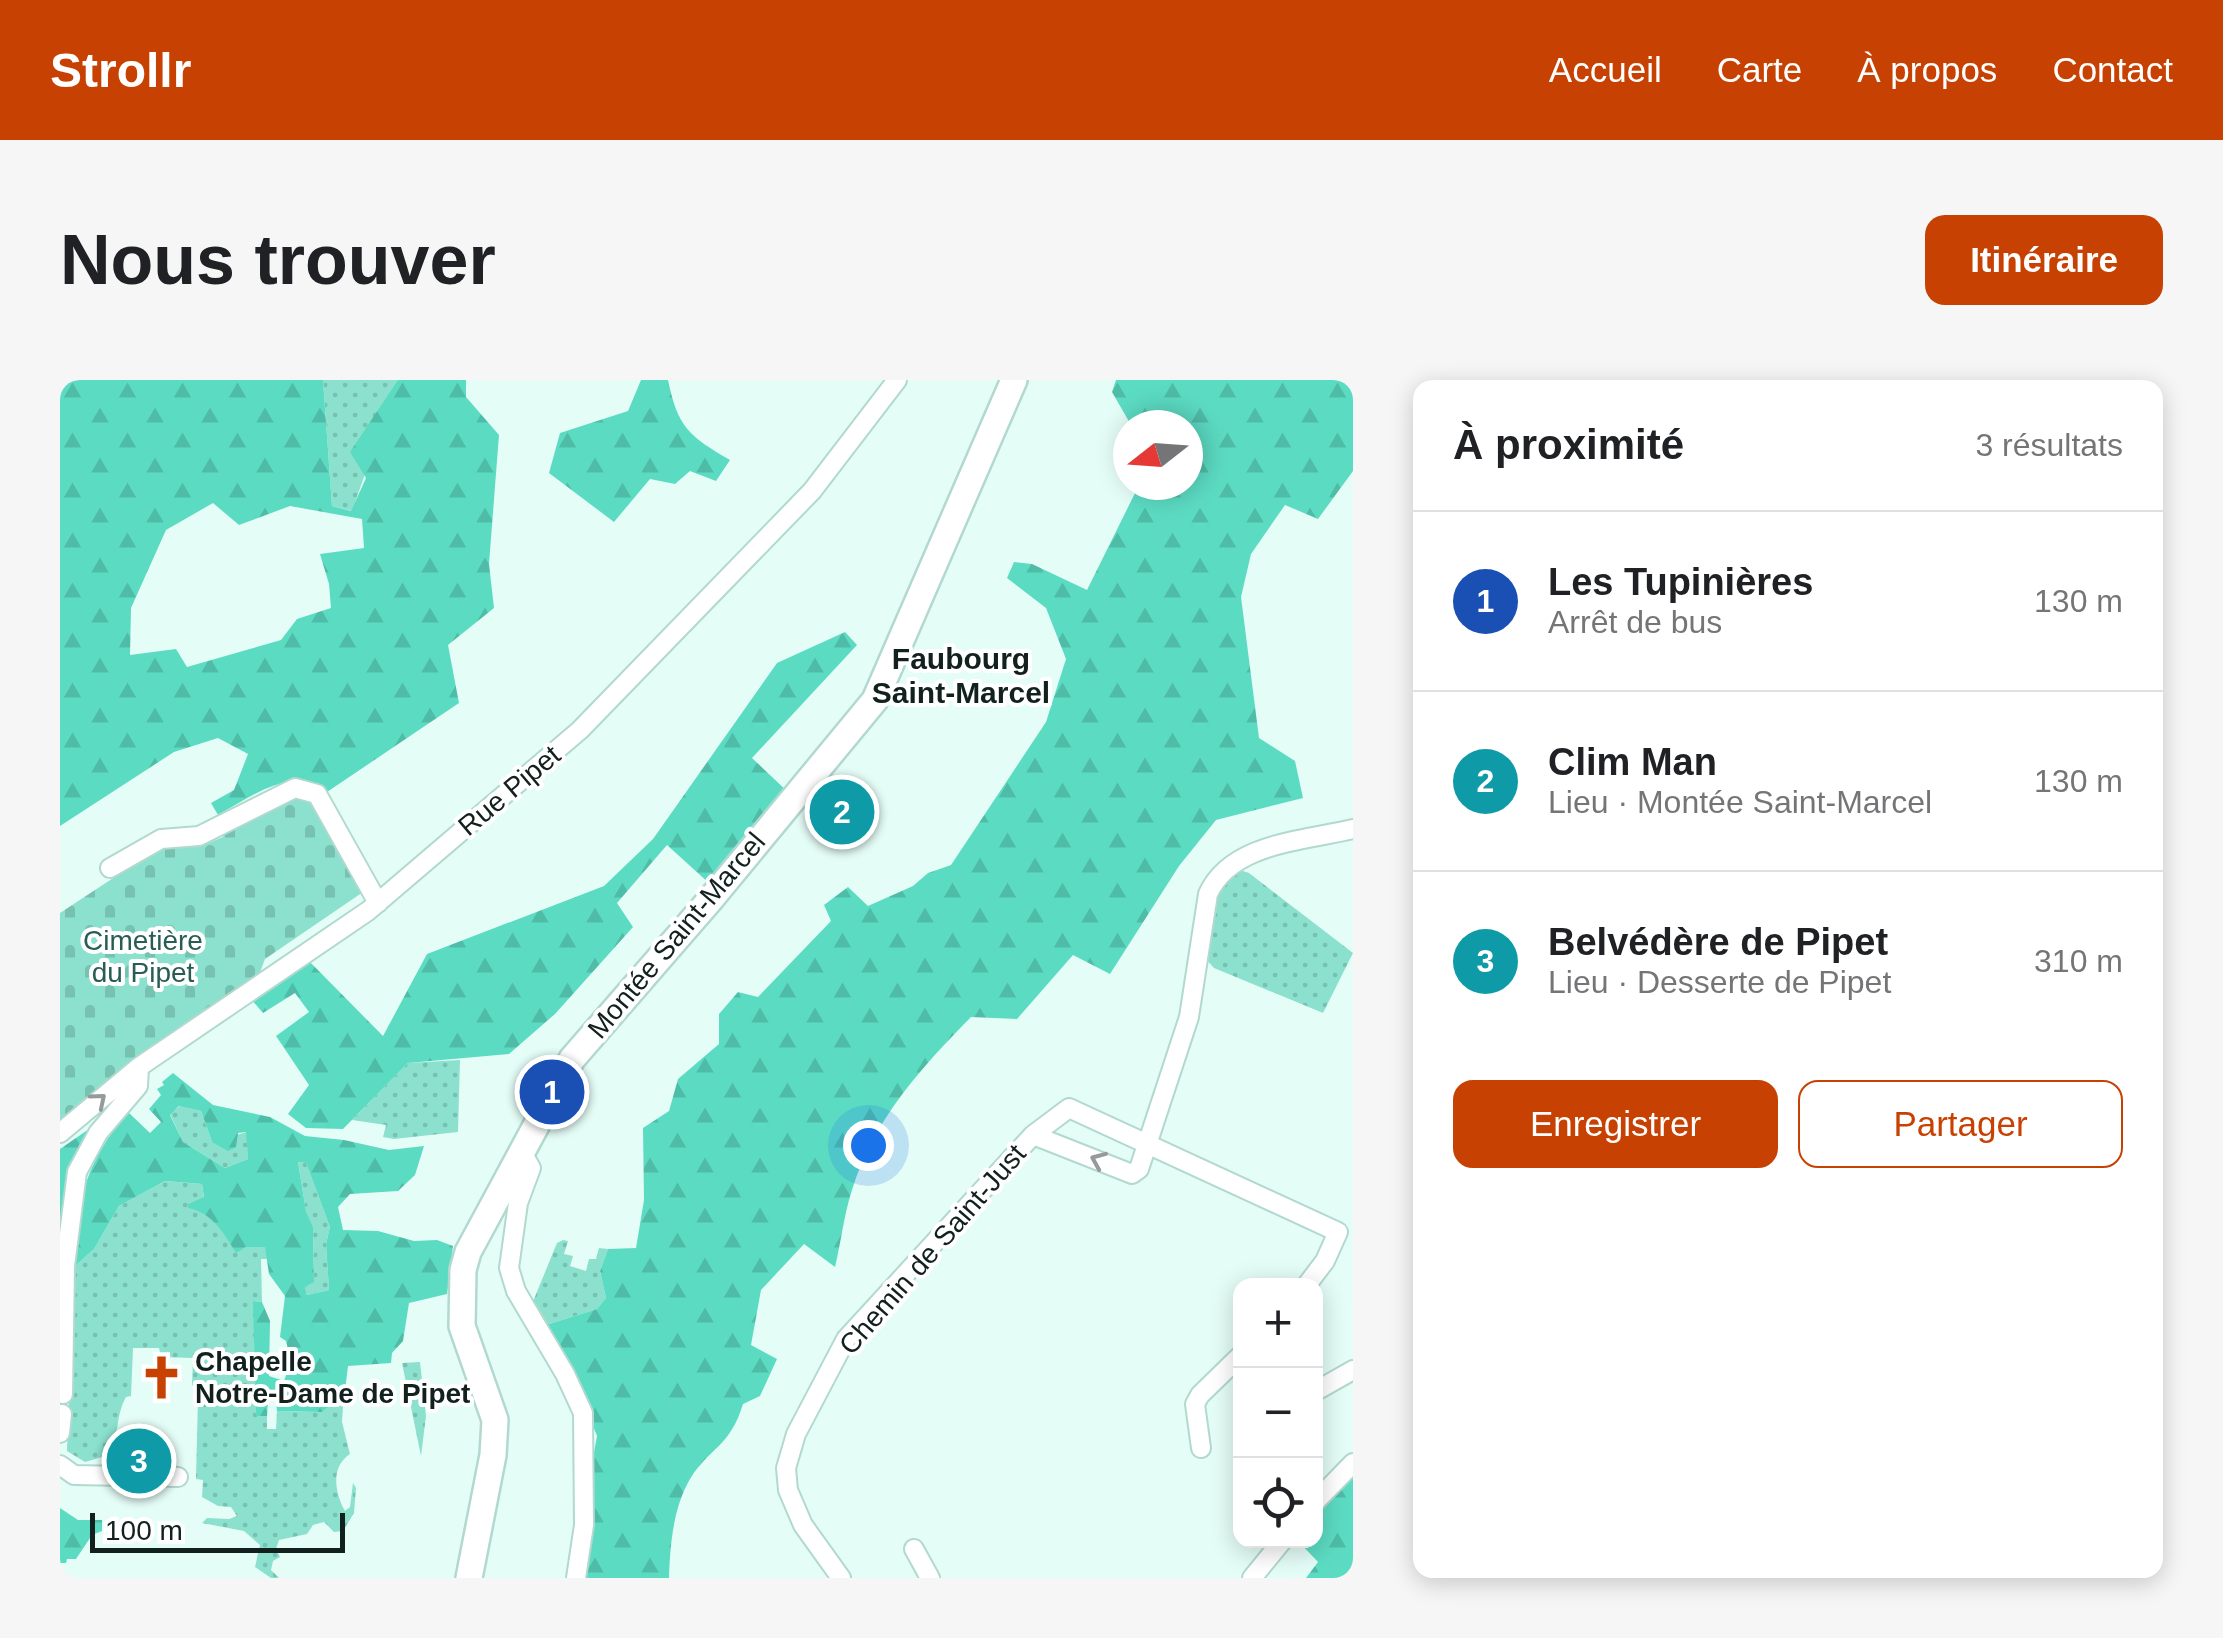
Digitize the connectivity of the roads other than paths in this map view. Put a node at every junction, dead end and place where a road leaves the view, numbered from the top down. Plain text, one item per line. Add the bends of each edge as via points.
1 (897, 380) edge
2 (1014, 380) edge
3 (1353, 828) edge
4 (110, 868) dead end
5 (378, 903) junction
6 (138, 1067) junction
7 (60, 1134) edge
8 (1033, 1136) junction
9 (1146, 1146) junction
10 (520, 1150) junction
11 (1312, 1278) edge
12 (1233, 1363) edge
13 (1353, 1370) edge
14 (1323, 1388) edge
15 (63, 1394) dead end
16 (1201, 1448) dead end
17 (1353, 1463) edge
18 (60, 1466) edge
19 (178, 1477) dead end
20 (1323, 1494) edge
21 (1276, 1548) edge
22 (914, 1549) dead end
23 (470, 1578) edge
24 (576, 1578) edge
25 (841, 1578) edge
26 (930, 1578) edge
27 (1252, 1578) edge

1 - 5 street, Rue Pipet via 812,491 588,723
2 - 10 main road, Montée Saint-Marcel via 875,700 578,1050
3 - 9 street via 1249,853 1215,878 1189,1016
4 - 5 street via 161,839 199,836 295,788 317,794
5 - 6 street, Rue Pipet
7 -> 6 street, Rue Pipet
6 - 15 street via 138,1086 98,1133 77,1172 64,1266
8 - 9 street, Chemin de Saint-Just via 1069,1108
9 -> 8 street, Chemin de Saint-Just via 1132,1174
8 - 25 street, Chemin de Saint-Just via 846,1340 796,1434 786,1468 788,1490 803,1525
9 - 11 street, Chemin de Saint-Just via 1338,1232
10 - 23 main road, Montée Saint-Marcel via 463,1270 462,1326 496,1420
10 - 24 street via 531,1168 514,1224 511,1278 582,1413 584,1525
12 - 16 street via 1195,1404
13 - 14 street
17 - 20 street
18 - 19 street via 74,1476
21 - 27 street
22 - 26 street

